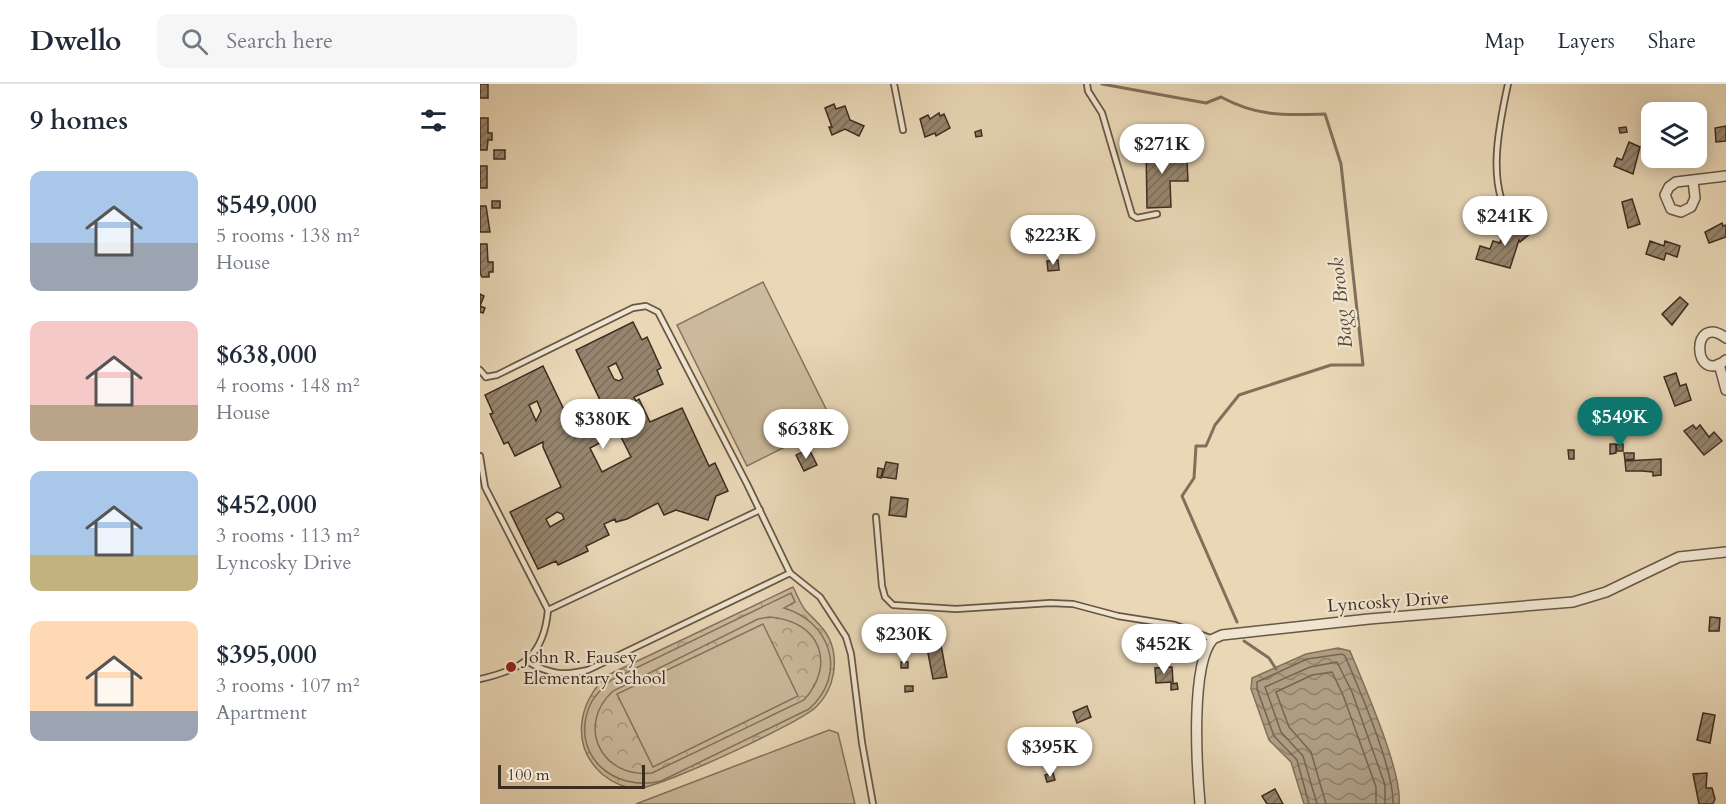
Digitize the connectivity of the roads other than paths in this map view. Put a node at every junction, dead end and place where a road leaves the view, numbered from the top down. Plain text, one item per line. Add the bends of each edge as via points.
1 (894, 84) edge
2 (1087, 84) edge
3 (1508, 84) edge
4 (903, 130) dead end
5 (1726, 176) edge
6 (1693, 180) dead end
7 (1157, 214) dead end
8 (1514, 223) dead end
9 (1726, 338) edge
10 (1723, 362) edge
11 (480, 370) edge
12 (486, 377) junction
13 (480, 384) edge
14 (1726, 390) edge
15 (480, 456) edge
16 (760, 510) junction
17 (876, 517) dead end
18 (1726, 552) edge
19 (790, 573) junction
20 (548, 610) junction
21 (1213, 639) junction
22 (527, 661) junction
23 (480, 680) edge
24 (873, 804) edge
25 (1200, 804) edge

1 - 4 lane
2 - 7 lane via 1102,113 1132,215 1137,218
3 - 8 lane via 1498,143 1498,190 1503,209
5 - 6 street
9 - 10 street via 1713,333 1703,337 1698,350 1708,364
10 - 14 street
11 - 12 lane
12 - 13 lane
12 - 16 lane via 633,308 650,307 661,315
15 - 20 lane via 485,487
16 - 19 lane
16 - 20 lane
17 - 21 lane via 882,586 893,605 956,609 1073,604 1175,625
18 - 21 street, Lyncosky Drive via 1679,557 1606,592 1573,602 1347,621
19 - 22 lane via 588,670 558,674
19 - 24 lane via 820,597 846,637
20 - 22 lane via 546,632
21 - 25 street via 1202,663 1197,744
22 - 23 lane via 509,673

